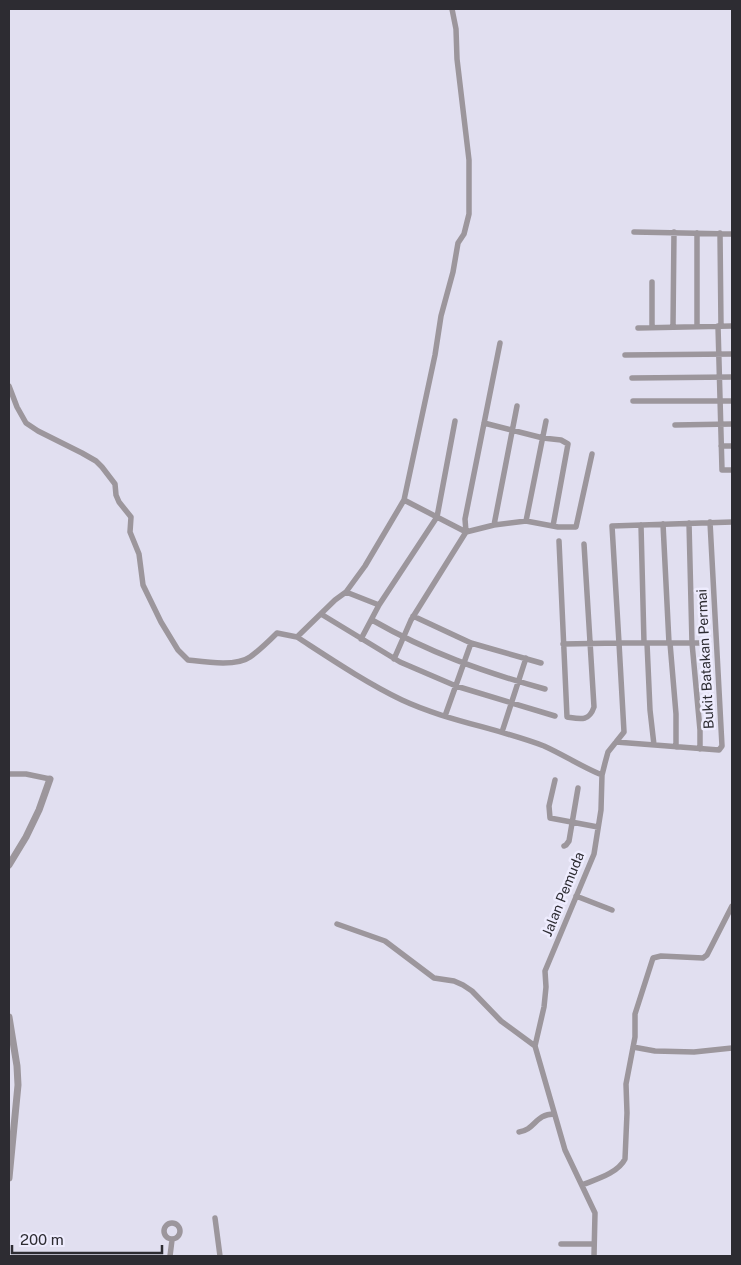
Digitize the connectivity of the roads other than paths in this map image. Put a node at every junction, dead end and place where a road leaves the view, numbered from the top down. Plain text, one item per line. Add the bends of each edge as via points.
1 (452, 9) edge
2 (634, 232) dead end
3 (674, 232) junction
4 (697, 233) junction
5 (720, 234) junction
6 (732, 234) edge
7 (652, 282) dead end
8 (697, 326) junction
9 (719, 326) junction
10 (732, 326) edge
11 (652, 327) junction
12 (674, 327) junction
13 (638, 328) dead end
14 (500, 344) dead end
15 (720, 354) junction
16 (732, 354) edge
17 (625, 355) dead end
18 (732, 377) edge
19 (632, 378) dead end
20 (720, 378) junction
21 (9, 386) edge
22 (633, 401) dead end
23 (720, 401) junction
24 (732, 401) edge
25 (517, 406) dead end
26 (455, 421) dead end
27 (546, 421) dead end
28 (484, 423) junction
29 (721, 423) junction
30 (732, 424) edge
31 (675, 425) dead end
32 (512, 430) junction
33 (543, 438) junction
34 (722, 446) junction
35 (732, 446) edge
36 (592, 454) dead end
37 (732, 470) edge
38 (404, 500) junction
39 (437, 517) junction
40 (526, 521) junction
41 (710, 522) junction
42 (732, 522) edge
43 (689, 523) junction
44 (663, 524) junction
45 (494, 525) junction
46 (554, 526) junction
47 (641, 526) junction
48 (466, 532) junction
49 (559, 541) dead end
50 (584, 544) dead end
51 (346, 592) junction
52 (379, 605) junction
53 (321, 614) junction
54 (413, 616) junction
55 (372, 620) junction
56 (297, 637) junction
57 (403, 637) junction
58 (361, 639) junction
59 (472, 643) junction
60 (590, 643) junction
61 (619, 643) junction
62 (645, 643) junction
63 (670, 643) junction
64 (692, 643) junction
65 (704, 643) dead end
66 (563, 644) junction
67 (526, 658) junction
68 (394, 659) junction
69 (541, 663) dead end
70 (464, 664) junction
71 (518, 681) junction
72 (456, 686) junction
73 (545, 689) dead end
74 (511, 703) junction
75 (445, 716) junction
76 (555, 716) dead end
77 (502, 732) junction
78 (616, 742) junction
79 (654, 745) junction
80 (676, 747) junction
81 (700, 749) junction
82 (9, 774) edge
83 (602, 775) junction
84 (50, 779) joint
85 (555, 780) dead end
86 (578, 788) dead end
87 (573, 822) junction
88 (598, 827) junction
89 (564, 846) dead end
90 (9, 865) edge
91 (576, 896) junction
92 (732, 906) edge
93 (612, 910) dead end
94 (337, 924) dead end
95 (9, 1017) edge
96 (535, 1046) junction
97 (633, 1048) junction
98 (732, 1048) edge
99 (554, 1114) junction
100 (12, 1130) edge
101 (519, 1132) dead end
102 (10, 1162) edge
103 (9, 1178) edge
104 (582, 1185) junction
105 (215, 1218) dead end
106 (172, 1240) dead end
107 (560, 1244) dead end
108 (594, 1244) junction
109 (170, 1256) edge
110 (220, 1256) edge
111 (594, 1256) edge

1 - 38 street via 469,160 469,214 458,243 441,316
2 - 3 street
3 - 4 street
3 - 12 street
4 - 5 street
4 - 8 street
5 - 6 street
5 - 9 street
7 - 11 street
8 - 9 street
8 - 12 street
9 - 10 street
9 - 15 street
11 - 12 street
11 - 13 street
14 - 28 street
15 - 16 street
15 - 17 street
15 - 20 street
18 - 20 street
19 - 20 street
20 - 23 street
21 - 56 street via 26,423 96,461 115,484 119,502 131,517 130,532 139,554 143,585 160,622 184,658 224,663 244,660 277,633
22 - 23 street
23 - 24 street
23 - 29 street
25 - 32 street
26 - 39 street
27 - 33 street
28 - 32 street
28 - 48 street via 465,519
29 - 30 street
29 - 31 street
29 - 34 street
32 - 33 street
32 - 45 street
33 - 40 street
33 - 46 street via 565,441 568,446
34 - 35 street
34 - 37 street via 722,470
36 - 46 street via 576,527
38 - 39 street
38 - 51 street
39 - 48 street
39 - 52 street
40 - 45 street
40 - 46 street
41 - 42 street
41 - 43 street
41 - 81 street, Bukit Batakan Permai via 722,746 719,750
43 - 44 street
43 - 64 street, Bukit Batakan Permai
44 - 47 street
44 - 63 street
45 - 48 street
47 - 61 street via 612,526
47 - 62 street
48 - 54 street
49 - 66 street
50 - 60 street
51 - 52 street
51 - 53 street
52 - 55 street
53 - 56 street
53 - 58 street
54 - 57 street
54 - 59 street
55 - 57 street
55 - 58 street
56 - 75 street via 403,700
57 - 68 street
57 - 70 street
58 - 68 street
59 - 67 street
59 - 70 street
60 - 61 street, Bukit Batakan Permai
60 - 66 street, Bukit Batakan Permai
60 - 66 street via 594,707 585,718 567,717
61 - 62 street, Bukit Batakan Permai
61 - 78 street via 624,732
62 - 63 street, Bukit Batakan Permai
62 - 79 street
63 - 64 street, Bukit Batakan Permai
63 - 80 street
64 - 65 street
64 - 81 street, Bukit Batakan Permai
67 - 69 street
67 - 71 street
68 - 72 street
70 - 71 street
70 - 72 street
71 - 73 street
71 - 74 street
72 - 74 street
72 - 75 street
74 - 76 street
74 - 77 street
75 - 77 street
77 - 83 street via 545,747
78 - 79 street, Bukit Batakan Permai
78 - 83 street via 608,752
79 - 80 street, Bukit Batakan Permai
80 - 81 street, Bukit Batakan Permai
82 - 84 street
83 - 88 street, Jalan Pemuda
84 - 90 street via 26,838
85 - 87 street via 549,806 550,818
86 - 87 street
87 - 88 street
87 - 89 street via 569,841
88 - 91 street, Jalan Pemuda via 594,854
91 - 93 street
91 - 96 street, Jalan Pemuda via 545,971 544,1007
92 - 97 street via 708,955 703,958 653,958 635,1014
94 - 96 street via 385,941 434,978 463,985
95 - 100 street via 18,1066
96 - 99 street, Jalan Pemuda
97 - 98 street via 694,1052
97 - 104 street via 626,1084 625,1159 617,1169
99 - 101 street via 542,1116 528,1130
99 - 104 street, Jalan Pemuda via 565,1150
100 - 102 street
102 - 103 street
104 - 108 street, Jalan Pemuda via 595,1213
105 - 110 street
106 - 109 street
107 - 108 street
108 - 111 street, Jalan Pemuda

